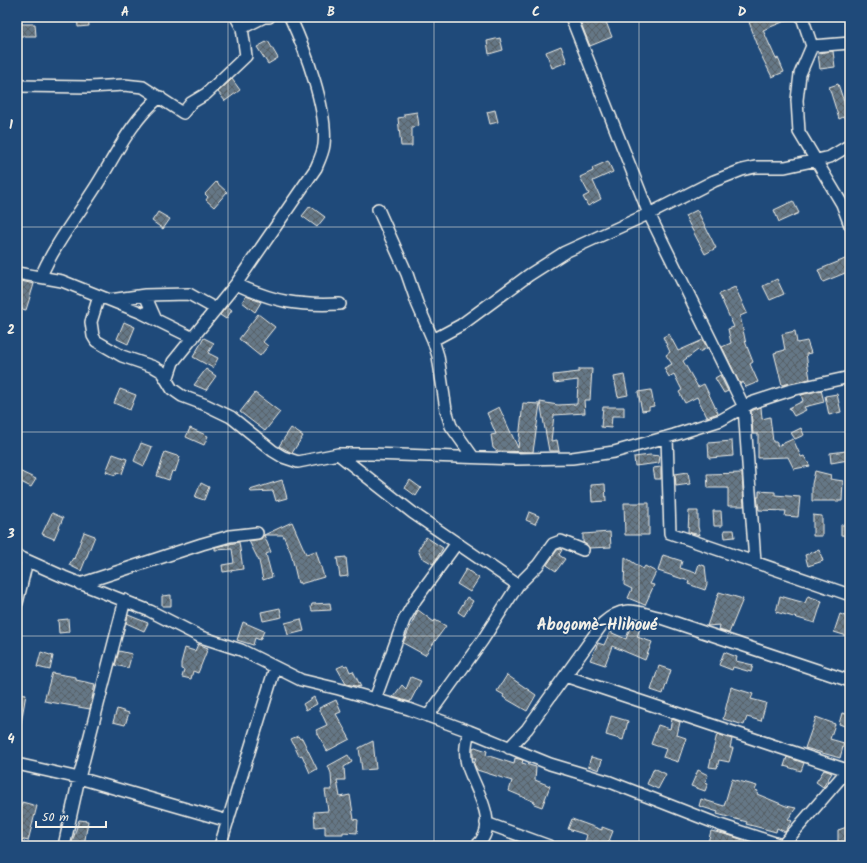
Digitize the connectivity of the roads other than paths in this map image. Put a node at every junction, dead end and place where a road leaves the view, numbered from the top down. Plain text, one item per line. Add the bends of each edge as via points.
1 (236, 17) edge
2 (269, 17) edge
3 (290, 17) edge
4 (571, 17) edge
5 (802, 17) edge
6 (242, 28) junction
7 (850, 43) edge
8 (812, 46) junction
9 (17, 86) edge
10 (160, 97) junction
11 (850, 145) edge
12 (817, 160) junction
13 (378, 209) dead end
14 (649, 214) junction
15 (850, 225) edge
16 (17, 273) edge
17 (41, 276) junction
18 (236, 284) junction
19 (145, 295) junction
20 (104, 298) junction
21 (340, 304) dead end
22 (216, 309) junction
23 (156, 320) junction
24 (193, 338) junction
25 (433, 340) junction
26 (850, 377) edge
27 (167, 380) junction
28 (744, 407) junction
29 (667, 437) junction
30 (338, 454) junction
31 (473, 457) junction
32 (257, 533) dead end
33 (457, 543) junction
34 (583, 550) dead end
35 (22, 558) edge
36 (755, 562) junction
37 (80, 584) junction
38 (518, 585) junction
39 (850, 595) edge
40 (125, 600) junction
41 (17, 603) edge
42 (275, 668) junction
43 (565, 676) junction
44 (850, 682) edge
45 (375, 699) junction
46 (428, 716) junction
47 (469, 731) junction
48 (509, 748) junction
49 (17, 764) edge
50 (849, 768) edge
51 (79, 778) junction
52 (228, 821) junction
53 (486, 823) junction
54 (486, 834) junction
55 (64, 846) edge
56 (220, 846) edge
57 (476, 846) edge
58 (487, 846) edge
59 (549, 846) edge
60 (783, 846) edge

1 - 6 street
2 - 6 street
3 - 18 street via 320,101 325,131 324,147 316,168
4 - 14 street
5 - 8 street
6 - 10 street via 246,56 206,94 191,103 182,113
7 - 8 street
8 - 12 street via 800,74 797,100 799,132
9 - 10 street via 124,85 143,87
10 - 17 street via 149,105 133,125 53,252
11 - 12 street via 830,157
12 - 14 street via 785,167 755,167 742,170 714,181
12 - 15 street via 842,204
13 - 25 street
14 - 25 street via 565,252 461,325
14 - 28 street
16 - 17 street
17 - 20 street via 62,281
18 - 21 street via 263,296 288,302
18 - 22 street
19 - 20 street
19 - 22 street via 190,294
19 - 23 street
20 - 23 street
20 - 27 street via 91,322 96,341 122,356 154,367
22 - 24 street
23 - 24 street
24 - 27 street via 174,362
25 - 31 street via 451,426
26 - 28 street via 790,390
27 - 30 street via 172,389 182,396 231,417 283,457 298,462
28 - 29 street via 721,420
28 - 36 street
29 - 31 street via 614,452 572,458
29 - 36 street via 670,533
30 - 31 street
30 - 33 street via 413,513
32 - 37 street via 230,536 202,544
33 - 38 street
33 - 45 street via 416,599 404,620
34 - 38 street via 561,541 556,542
35 - 37 street
35 - 41 street
36 - 39 street
37 - 40 street
38 - 46 street via 482,641
40 - 42 street via 200,637 241,650
40 - 51 street
42 - 45 street via 301,680
42 - 52 street
43 - 44 street via 603,623 612,615 629,610 658,617
43 - 48 street via 527,729
43 - 50 street
45 - 46 street
46 - 47 street
47 - 48 street
47 - 53 street via 466,744 467,764 483,805
48 - 60 street via 550,764 610,782 720,825
49 - 51 street
50 - 60 street
51 - 52 street
51 - 55 street
52 - 56 street
53 - 54 street
53 - 59 street
54 - 57 street via 483,841
54 - 58 street

